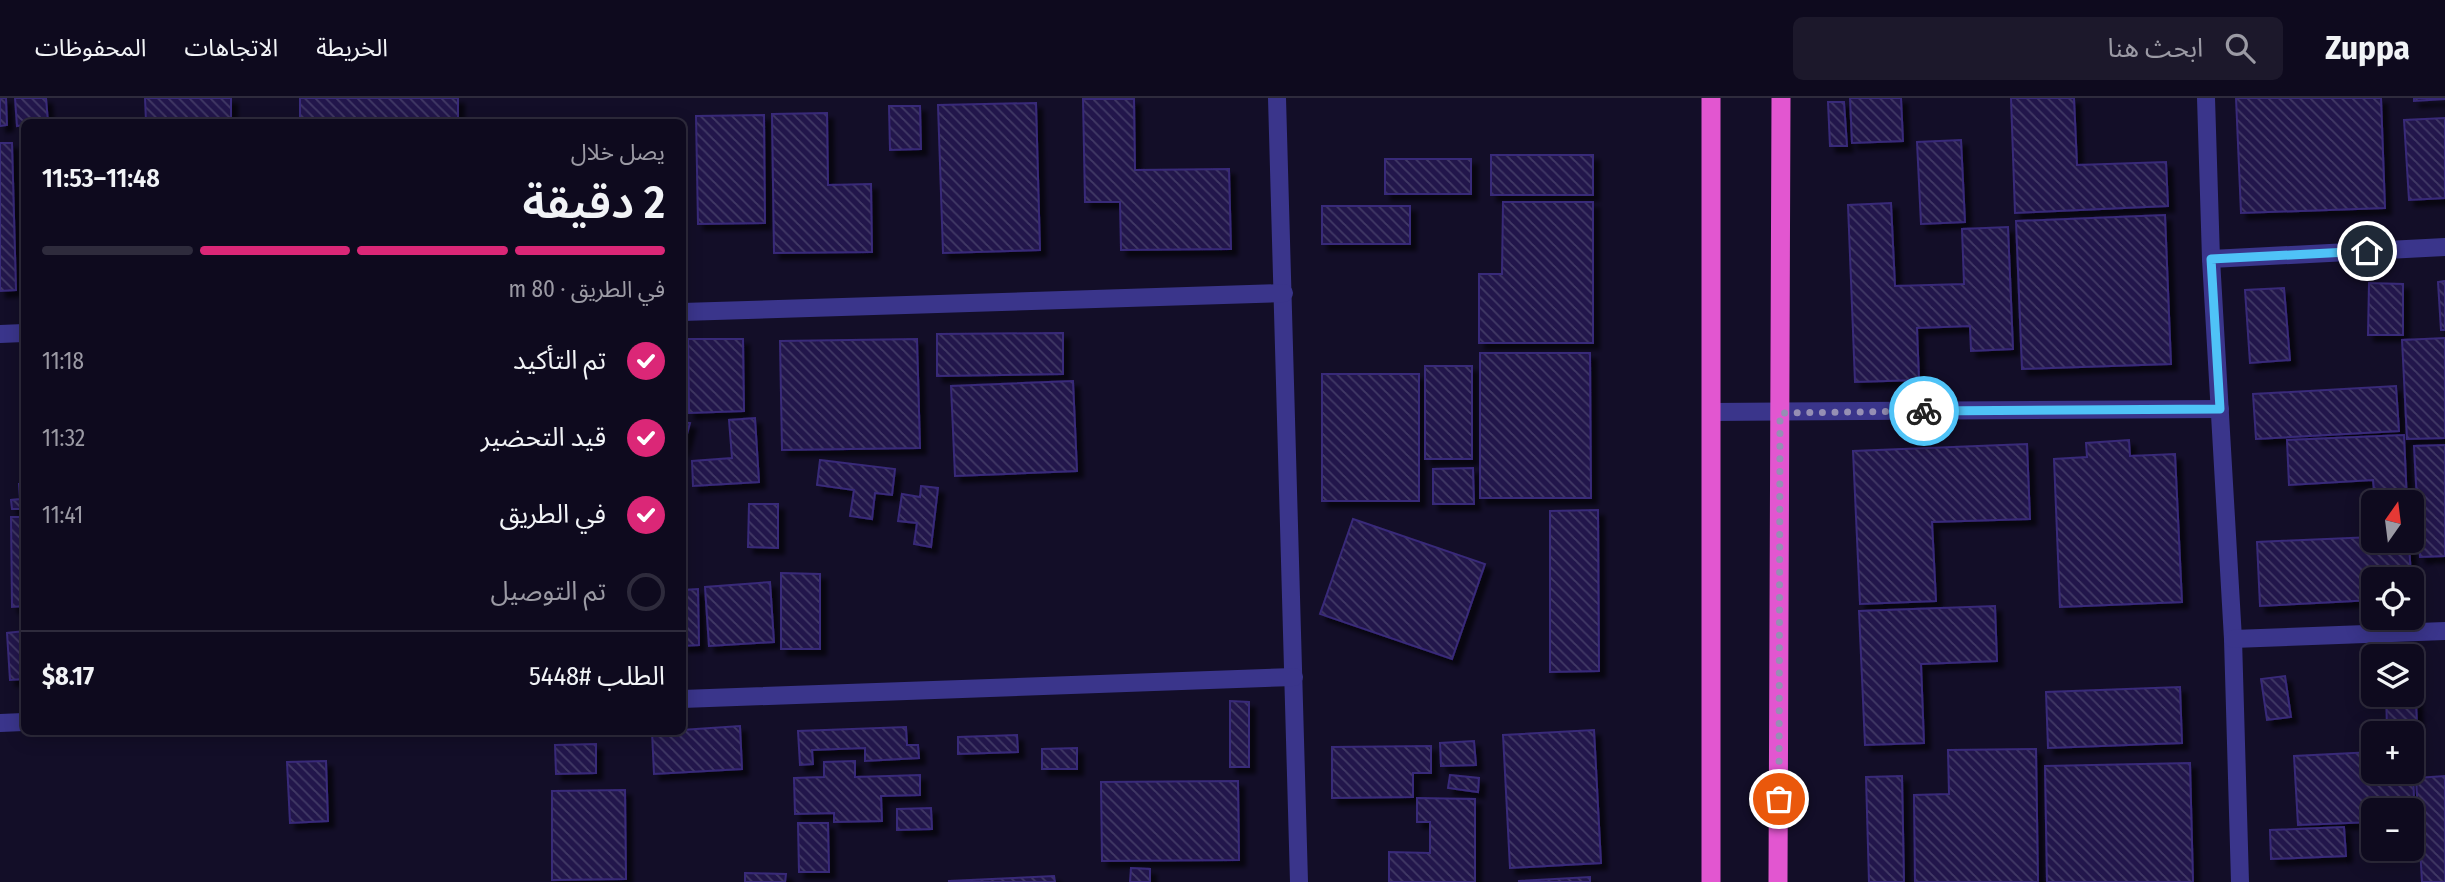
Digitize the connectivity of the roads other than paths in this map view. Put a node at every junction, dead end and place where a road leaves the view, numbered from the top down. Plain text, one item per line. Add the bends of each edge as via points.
1 (1277, 98) edge
2 (1711, 98) edge
3 (1781, 98) edge
4 (2206, 98) edge
5 (2445, 247) edge
6 (2211, 259) junction
7 (1284, 293) junction
8 (686, 312) edge
9 (21, 333) edge
10 (0, 334) edge
11 (2220, 409) junction
12 (1711, 412) junction
13 (1780, 413) junction
14 (2445, 631) edge
15 (2233, 639) junction
16 (1294, 677) junction
17 (686, 699) edge
18 (21, 722) edge
19 (0, 723) edge
20 (1299, 882) edge
21 (1711, 882) edge
22 (1778, 882) edge
23 (2240, 882) edge

1 - 7 street
2 - 12 highway
3 - 13 highway
4 - 6 street
5 - 6 street
6 - 11 street
7 - 8 street
7 - 16 street
9 - 10 street
11 - 13 street
11 - 15 street
12 - 13 street
12 - 21 highway
13 - 22 highway
14 - 15 street
15 - 23 street
16 - 17 street
16 - 20 street
18 - 19 street

